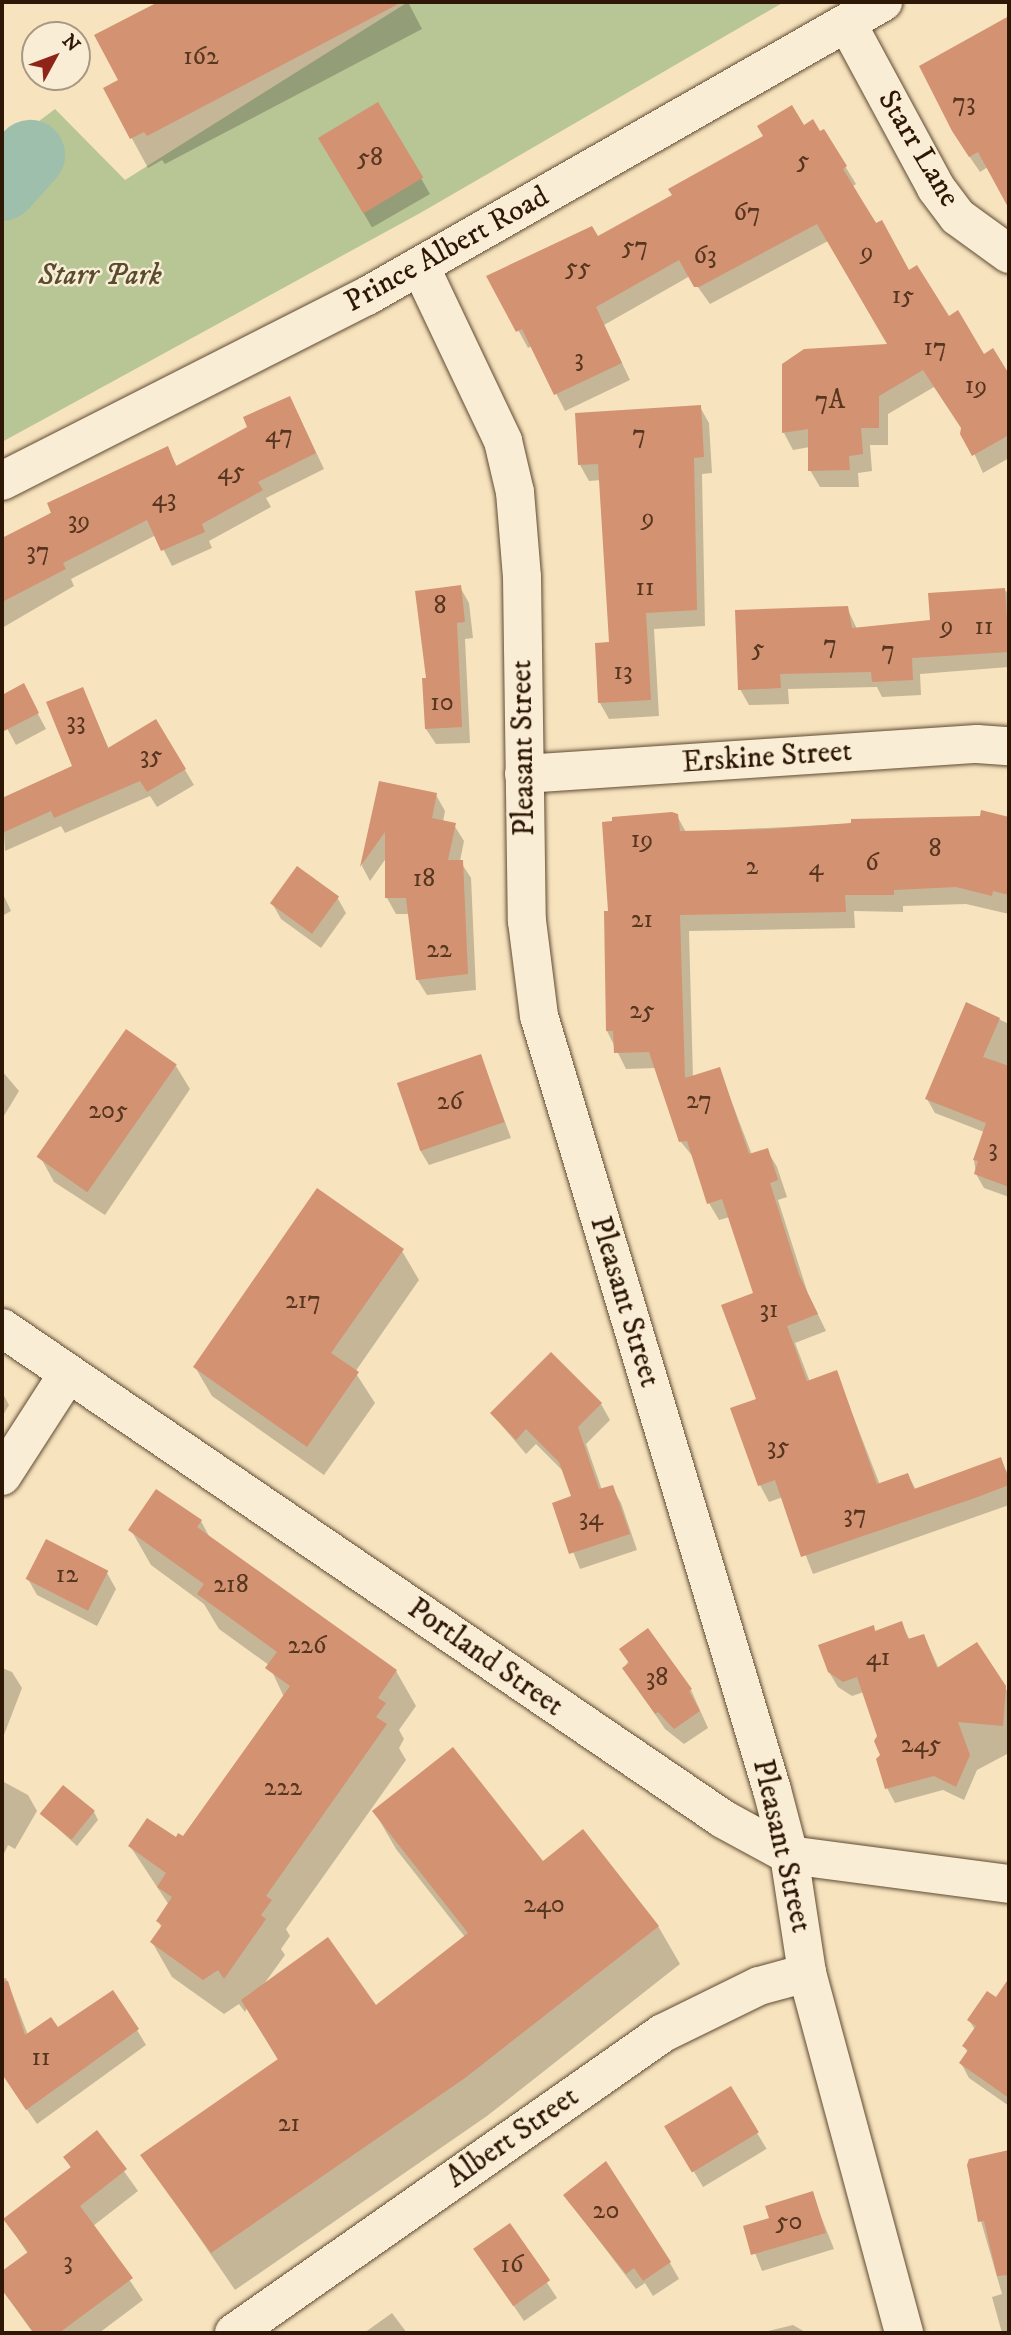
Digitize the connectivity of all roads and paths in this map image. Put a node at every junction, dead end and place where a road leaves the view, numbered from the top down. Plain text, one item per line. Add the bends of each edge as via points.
1 (883, 2) edge
2 (848, 25) junction
3 (1009, 254) edge
4 (420, 266) junction
5 (2, 481) edge
6 (1009, 746) edge
7 (524, 774) junction
8 (2, 1328) edge
9 (67, 1375) junction
10 (2, 1476) edge
11 (789, 1855) junction
12 (1009, 1884) edge
13 (807, 1973) junction
14 (234, 2333) edge
15 (904, 2333) edge

1 - 2 main road, Prince Albert Road
2 - 3 main road, Starr Lane via 936,188 958,217
2 - 4 main road, Prince Albert Road
4 - 5 main road, Prince Albert Road via 218,375
4 - 7 main road, Pleasant Street via 503,441 515,492 522,577
6 - 7 main road, Erskine Street
7 - 11 main road, Pleasant Street via 527,920 539,1016
8 - 9 main road, Portland Street
9 - 10 main road
9 - 11 main road, Portland Street via 689,1799
11 - 12 main road, Portland Street
11 - 13 main road, Pleasant Street
13 - 14 main road, Albert Street via 760,1986 663,2033
13 - 15 main road, Pleasant Street

